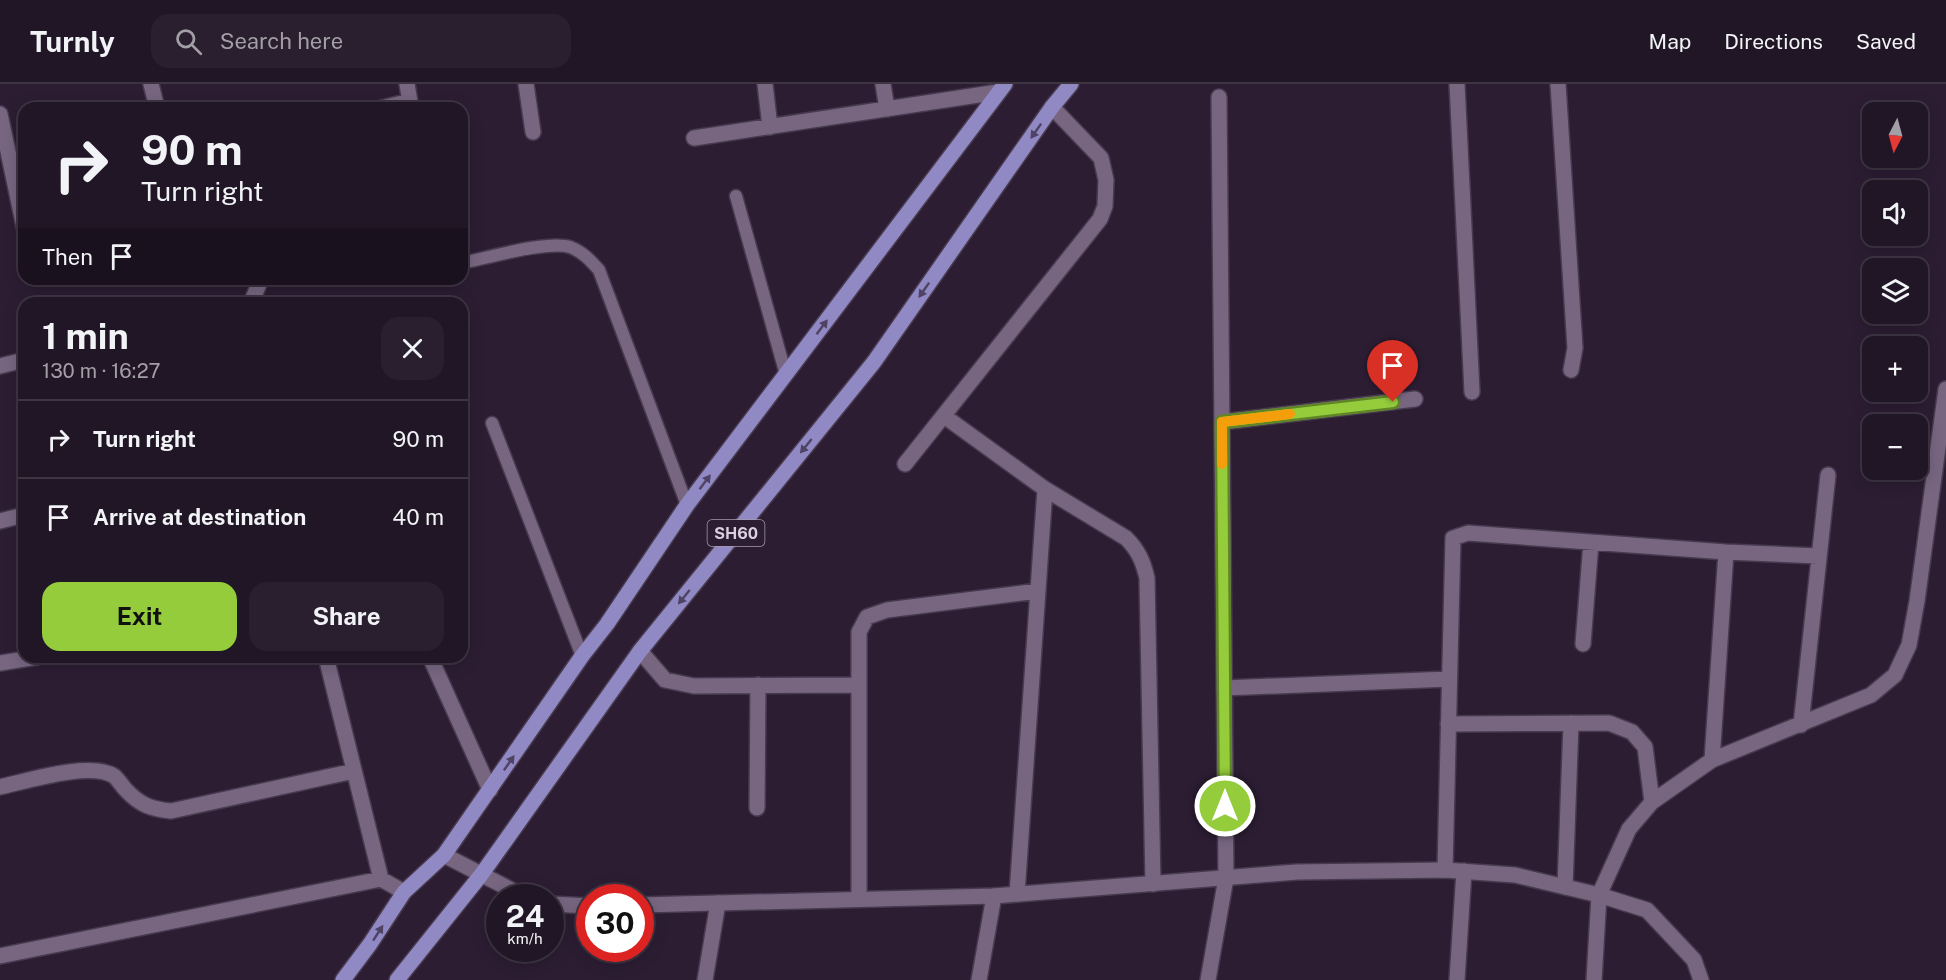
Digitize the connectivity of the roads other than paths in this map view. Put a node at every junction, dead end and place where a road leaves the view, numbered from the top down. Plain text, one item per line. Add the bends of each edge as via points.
1 (151, 84) edge
2 (407, 84) edge
3 (526, 84) edge
4 (765, 84) edge
5 (883, 84) edge
6 (1071, 84) edge
7 (1457, 84) edge
8 (1558, 84) edge
9 (1002, 88) edge
10 (1219, 98) dead end
11 (156, 102) edge
12 (410, 102) edge
13 (1052, 107) junction
14 (886, 109) junction
15 (0, 114) edge
16 (770, 127) junction
17 (533, 132) dead end
18 (694, 138) dead end
19 (736, 196) dead end
20 (18, 199) edge
21 (468, 262) edge
22 (18, 362) edge
23 (0, 366) edge
24 (1571, 370) dead end
25 (786, 375) junction
26 (1946, 389) edge
27 (1472, 392) dead end
28 (1414, 399) dead end
29 (944, 416) junction
30 (1222, 422) junction
31 (492, 423) dead end
32 (905, 464) dead end
33 (1828, 475) dead end
34 (1045, 489) junction
35 (687, 505) junction
36 (18, 516) edge
37 (0, 521) edge
38 (1590, 542) junction
39 (1726, 552) junction
40 (1819, 556) junction
41 (1038, 591) junction
42 (1583, 644) dead end
43 (640, 651) junction
44 (582, 656) junction
45 (18, 660) edge
46 (0, 663) edge
47 (327, 663) edge
48 (433, 663) edge
49 (1449, 679) junction
50 (758, 685) junction
51 (859, 685) junction
52 (1224, 688) junction
53 (1570, 723) junction
54 (1448, 724) junction
55 (1801, 725) junction
56 (1712, 760) junction
57 (354, 771) junction
58 (0, 787) edge
59 (490, 790) junction
60 (1652, 802) junction
61 (756, 808) dead end
62 (444, 855) junction
63 (1445, 870) junction
64 (1464, 871) junction
65 (481, 875) junction
66 (1226, 878) junction
67 (381, 879) junction
68 (499, 884) edge
69 (1153, 884) junction
70 (1565, 887) junction
71 (404, 892) junction
72 (1017, 894) junction
73 (1599, 895) junction
74 (994, 896) junction
75 (859, 900) junction
76 (718, 903) junction
77 (654, 905) edge
78 (0, 956) edge
79 (343, 980) edge
80 (397, 980) edge
81 (705, 980) edge
82 (979, 980) edge
83 (1208, 980) edge
84 (1457, 980) edge
85 (1594, 980) edge
86 (1701, 980) edge

1 - 11 street
2 - 12 street
3 - 17 street
4 - 16 street
5 - 14 street
6 - 13 main road, SH60
7 - 27 street
8 - 24 street via 1575,348
9 - 14 street
25 -> 9 main road, SH60
10 - 30 street
13 - 29 street via 1101,158 1106,180 1105,206 1100,219
13 -> 43 main road, SH60 via 874,362
14 - 16 street
15 - 20 street
16 - 18 street
19 - 25 lane
21 - 35 lane via 545,246 568,246 586,255 599,270
22 - 23 street
35 -> 25 main road, SH60
26 - 55 street via 1909,645 1895,675 1871,695
28 - 30 street
29 - 32 street
29 - 34 street
30 - 52 street
31 - 44 lane
33 - 40 street
34 - 41 street
34 - 69 street via 1126,538 1143,561 1147,578
35 - 44 main road, SH60
36 - 37 street
38 - 39 street
38 - 42 street
38 - 49 street via 1468,533 1453,538
39 - 40 street
39 - 56 street
40 - 55 street
41 - 51 street via 886,610 867,617 859,632
41 - 72 street
43 - 50 street via 665,680 694,686
43 - 65 main road, SH60
59 -> 44 main road, SH60
45 - 46 street
47 - 57 street
48 - 59 street
49 - 52 street
49 - 54 street
50 - 51 street
50 - 61 street
51 - 75 street
52 - 66 street
53 - 54 street
53 - 60 street via 1610,723 1632,732 1645,747
53 - 70 street
54 - 63 street
55 - 56 street
56 - 60 street
57 - 58 street via 171,811 151,809 113,776 91,770
57 - 67 street
59 - 62 main road, SH60
60 - 73 street via 1629,829
62 - 65 street
62 - 71 main road, SH60
63 - 64 street
63 - 66 street via 1297,872
64 - 70 street via 1515,875
64 - 84 street
65 - 68 street
65 - 80 main road, SH60
66 - 69 street
66 - 83 street
67 - 71 street
67 - 78 street
69 - 72 street
70 - 73 street
79 -> 71 main road, SH60
72 - 74 street
73 - 85 street
73 - 86 street via 1647,910 1694,960
74 - 75 street
74 - 82 street
75 - 76 street
76 - 77 street
76 - 81 street

